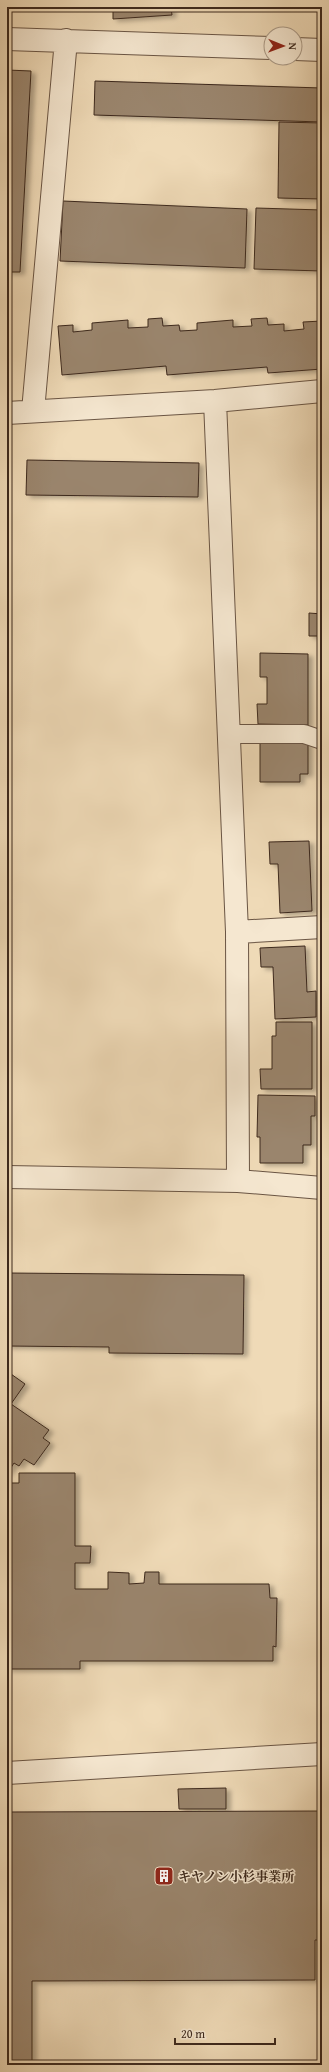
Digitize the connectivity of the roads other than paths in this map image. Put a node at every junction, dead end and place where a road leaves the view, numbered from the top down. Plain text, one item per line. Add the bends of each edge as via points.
1 (7, 39) edge
2 (66, 40) junction
3 (322, 44) edge
4 (263, 48) edge
5 (303, 49) edge
6 (322, 50) edge
7 (322, 391) edge
8 (215, 401) junction
9 (33, 411) junction
10 (7, 413) edge
11 (228, 734) junction
12 (322, 740) edge
13 (322, 927) edge
14 (237, 932) junction
15 (7, 1178) edge
16 (238, 1181) junction
17 (322, 1188) edge
18 (322, 1754) edge
19 (7, 1773) edge

1 - 2 street
2 - 4 street
2 - 9 street
3 - 6 street
5 - 6 street
7 - 8 street
8 - 9 street
8 - 11 street
9 - 10 street
11 - 12 lane via 304,734
11 - 14 street
13 - 14 street
14 - 16 street
15 - 16 street
16 - 17 street
18 - 19 street

